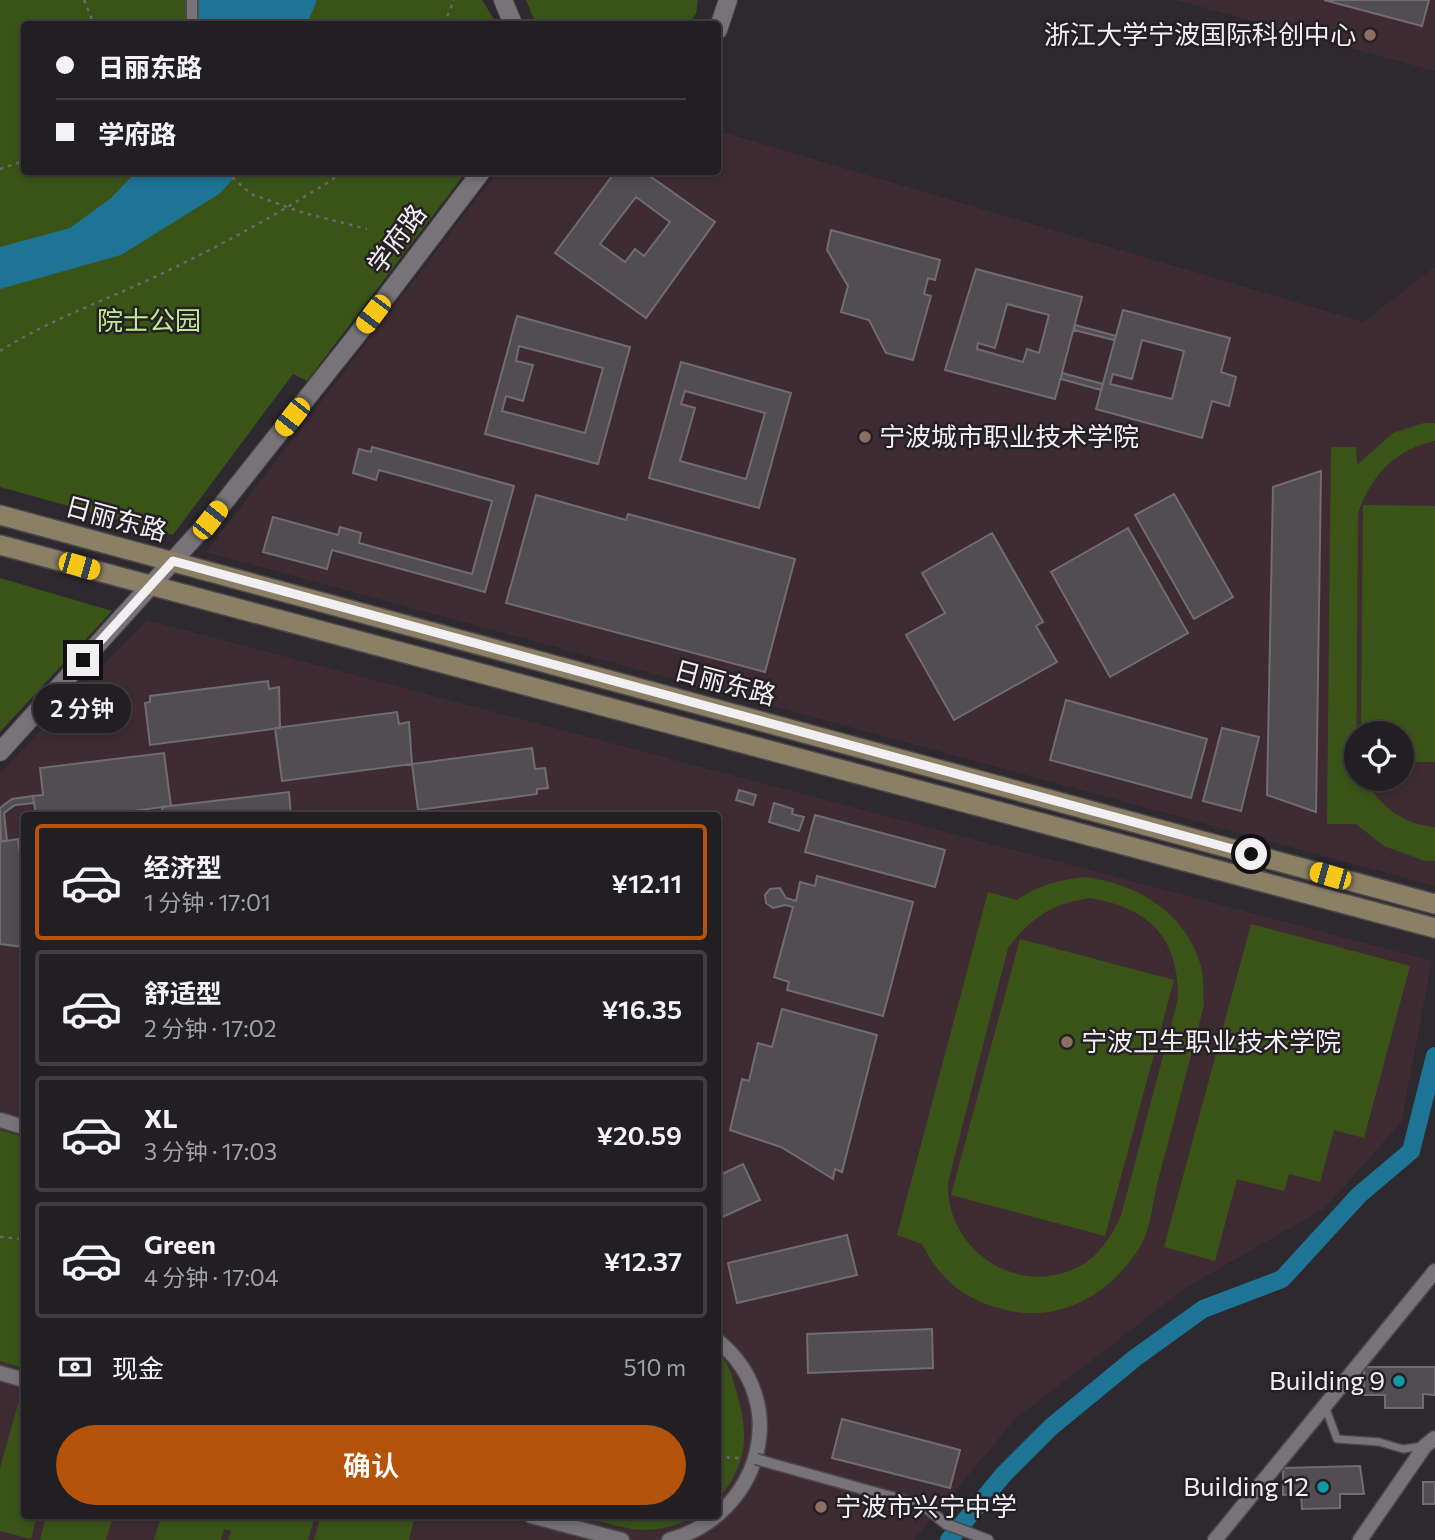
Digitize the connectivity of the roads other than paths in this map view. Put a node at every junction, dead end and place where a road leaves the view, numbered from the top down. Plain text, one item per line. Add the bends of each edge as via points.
1 (192, 0) edge
2 (503, 0) edge
3 (728, 0) edge
4 (192, 21) edge
5 (512, 21) edge
6 (721, 21) edge
7 (479, 175) edge
8 (0, 515) edge
9 (0, 545) edge
10 (173, 561) junction
11 (151, 585) junction
12 (0, 752) edge
13 (1435, 904) edge
14 (1435, 928) edge
15 (0, 1120) edge
16 (21, 1126) edge
17 (1435, 1271) edge
18 (721, 1343) edge
19 (0, 1373) edge
20 (21, 1379) edge
21 (1325, 1405) junction
22 (1430, 1442) edge
23 (761, 1460) dead end
24 (721, 1512) edge
25 (542, 1519) edge
26 (714, 1519) edge
27 (622, 1540) edge
28 (669, 1540) edge
29 (988, 1540) edge
30 (1215, 1540) edge
31 (1360, 1540) edge

1 - 4 street
2 - 5 street
3 - 6 street
7 - 10 street, 学府路 via 358,335
8 - 10 main road, 日丽东路
9 - 11 main road, 日丽东路
10 - 11 street, 学府路
10 - 13 main road, 日丽东路
11 - 12 street, 学府路
11 - 14 main road, 日丽东路
15 - 16 street
17 - 21 street
18 - 24 street via 737,1357 758,1408 758,1458 738,1496
19 - 20 street
21 - 22 lane via 1337,1439 1403,1449
21 - 30 street
22 - 31 street
23 - 29 street via 924,1506 946,1524
25 - 27 street
26 - 28 street

